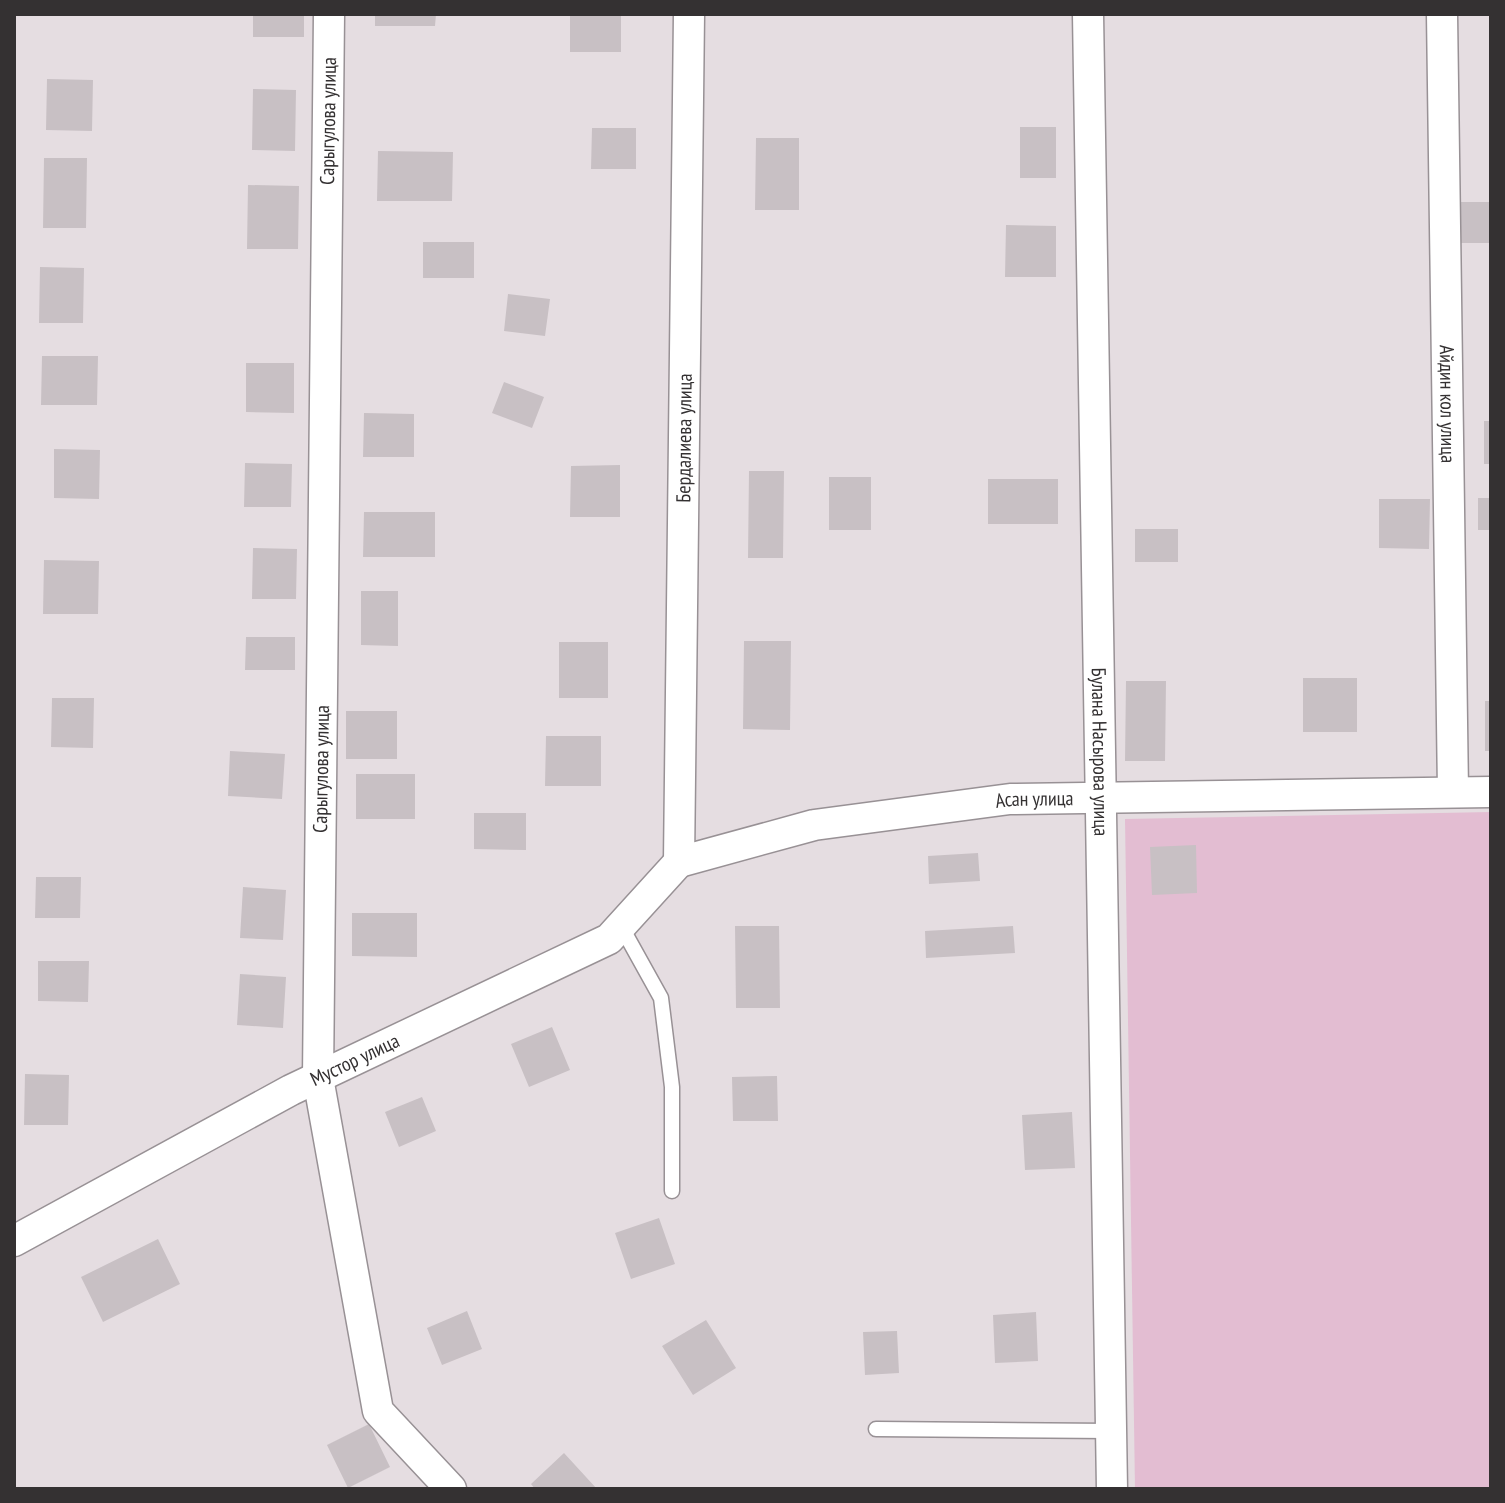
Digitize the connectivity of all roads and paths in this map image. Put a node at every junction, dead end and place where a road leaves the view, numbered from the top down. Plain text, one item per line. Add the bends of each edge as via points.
1 (329, 14) edge
2 (689, 14) edge
3 (1088, 14) edge
4 (1442, 14) edge
5 (1453, 792) junction
6 (1491, 792) edge
7 (1098, 796) junction
8 (679, 862) junction
9 (621, 926) junction
10 (318, 1078) junction
11 (672, 1191) dead end
12 (14, 1241) edge
13 (876, 1429) dead end
14 (1111, 1431) junction
15 (451, 1489) edge
16 (1112, 1489) edge

1 - 10 street, Сарыгулова улица
2 - 8 street, Бердалиева улица
3 - 7 street, Булана Насырова улица
4 - 5 street, Айдин кол улица
5 - 6 street, Асан улица
5 - 7 street, Асан улица
7 - 8 street, Асан улица via 1010,799 814,825
7 - 14 street, Булана Насырова улица
8 - 9 street, Мустор улица
9 - 10 street, Мустор улица via 609,939
9 - 11 lane via 661,998 672,1087
10 - 12 street, Мустор улица
10 - 15 street, Сарыгулова улица via 378,1411
13 - 14 lane
14 - 16 street, Булана Насырова улица

